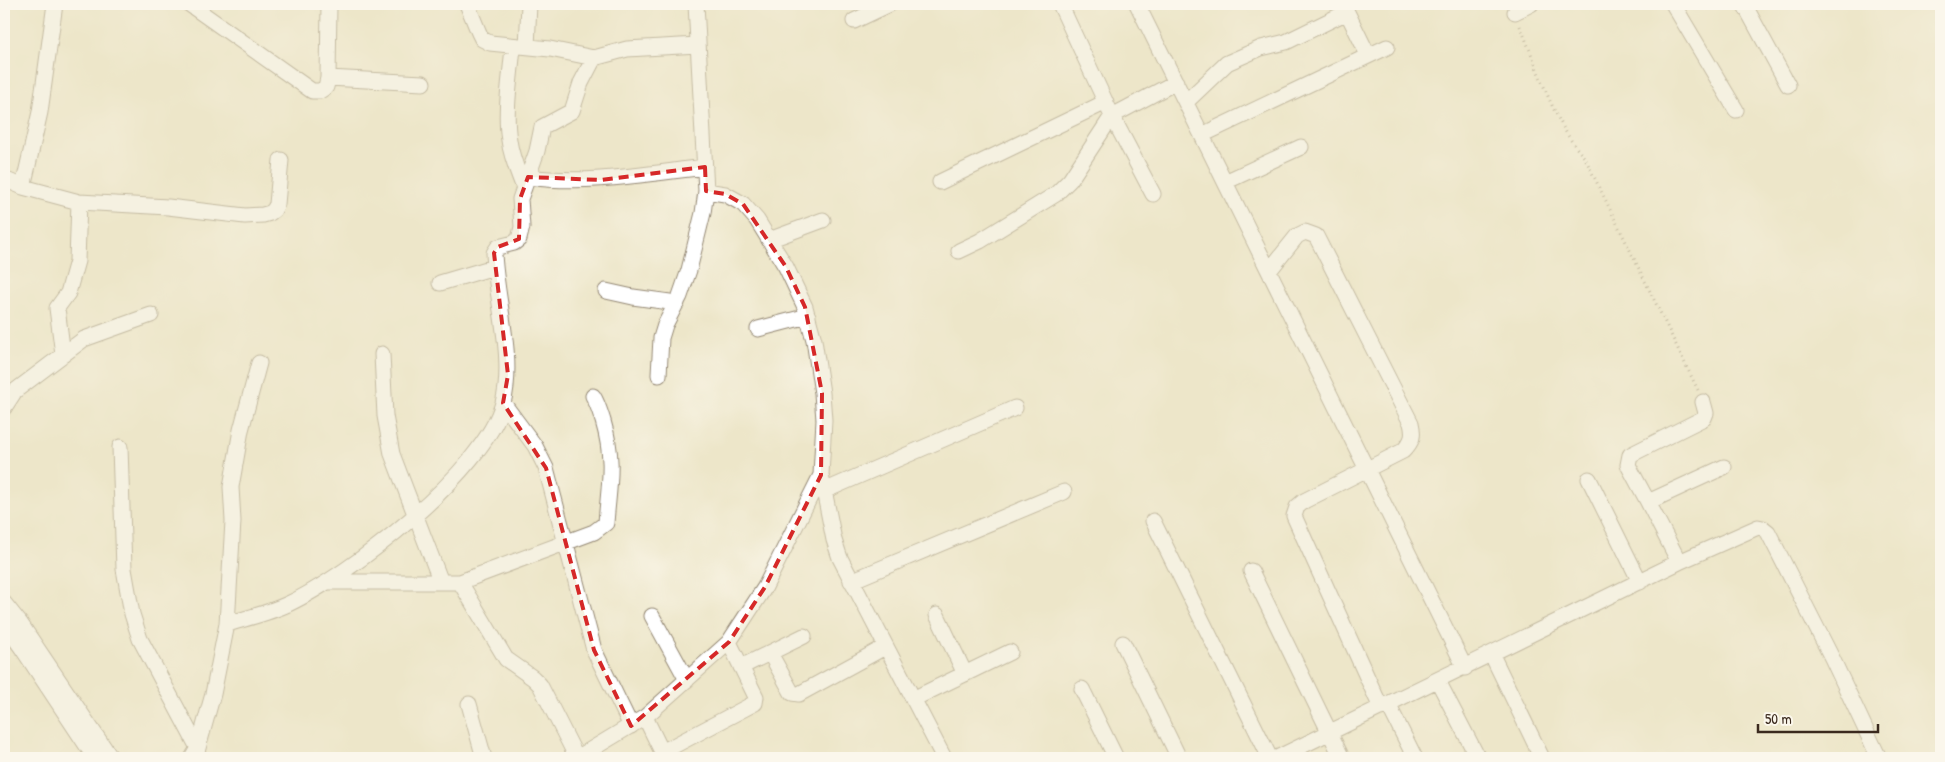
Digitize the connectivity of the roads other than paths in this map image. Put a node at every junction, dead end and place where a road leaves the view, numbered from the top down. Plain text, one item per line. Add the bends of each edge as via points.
1 (56, 4) edge
2 (189, 4) edge
3 (330, 4) edge
4 (467, 4) edge
5 (529, 4) edge
6 (696, 4) edge
7 (890, 4) edge
8 (1060, 4) edge
9 (1137, 4) edge
10 (1531, 4) edge
11 (1673, 4) edge
12 (1744, 4) edge
13 (1345, 8) edge
14 (1515, 12) road end
15 (854, 21) dead end
16 (520, 46) junction
17 (698, 46) junction
18 (1387, 47) dead end
19 (1368, 56) junction
20 (594, 58) junction
21 (328, 78) junction
22 (1176, 82) junction
23 (423, 83) dead end
24 (1788, 85) dead end
25 (1106, 102) junction
26 (1186, 102) junction
27 (1736, 110) dead end
28 (1112, 116) junction
29 (1202, 135) junction
30 (1301, 147) dead end
31 (281, 160) dead end
32 (705, 167) junction
33 (4, 179) edge
34 (940, 182) dead end
35 (1225, 182) junction
36 (526, 183) junction
37 (23, 187) junction
38 (706, 191) junction
39 (1153, 194) dead end
40 (80, 202) junction
41 (823, 220) dead end
42 (769, 240) junction
43 (959, 251) dead end
44 (494, 267) junction
45 (1269, 271) junction
46 (440, 283) dead end
47 (606, 291) dead end
48 (677, 303) junction
49 (151, 315) dead end
50 (808, 316) junction
51 (758, 329) dead end
52 (382, 354) dead end
53 (63, 355) junction
54 (259, 363) dead end
55 (659, 375) dead end
56 (593, 396) dead end
57 (1703, 402) road end
58 (503, 403) junction
59 (4, 408) edge
60 (1015, 408) dead end
61 (120, 447) dead end
62 (1724, 467) dead end
63 (1368, 469) junction
64 (821, 475) junction
65 (1589, 479) dead end
66 (824, 491) junction
67 (1064, 492) dead end
68 (1648, 502) junction
69 (417, 515) junction
70 (1153, 521) dead end
71 (566, 542) junction
72 (1679, 562) junction
73 (1251, 571) dead end
74 (851, 581) junction
75 (330, 582) junction
76 (441, 582) junction
77 (460, 582) junction
78 (1640, 582) junction
79 (4, 603) edge
80 (937, 615) dead end
81 (652, 616) dead end
82 (4, 623) edge
83 (227, 624) junction
84 (804, 636) dead end
85 (729, 642) junction
86 (1123, 643) dead end
87 (885, 647) junction
88 (1010, 652) dead end
89 (770, 653) junction
90 (1492, 655) junction
91 (741, 667) junction
92 (1465, 668) junction
93 (965, 674) junction
94 (687, 680) junction
95 (1438, 680) junction
96 (1082, 689) dead end
97 (913, 699) junction
98 (469, 704) dead end
99 (1384, 706) junction
100 (646, 717) junction
101 (631, 726) junction
102 (1330, 733) junction
103 (195, 753) edge
104 (664, 755) edge
105 (95, 758) edge
106 (110, 758) edge
107 (484, 758) edge
108 (577, 758) edge
109 (944, 758) edge
110 (1116, 758) edge
111 (1179, 758) edge
112 (1270, 758) edge
113 (1277, 758) edge
114 (1342, 758) edge
115 (1415, 758) edge
116 (1478, 758) edge
117 (1542, 758) edge
118 (1879, 758) edge

1 - 37 street via 40,112
2 - 21 street via 312,91 326,87
3 - 21 street
4 - 16 street via 482,39
5 - 16 street
6 - 17 street
7 - 15 street
8 - 25 street
9 - 22 street
10 - 14 street
11 - 27 street
12 - 24 street
13 - 19 street
13 - 26 street via 1286,42 1260,48 1227,63
16 - 20 street
16 - 36 street via 508,116 508,138 512,158
17 - 20 street via 626,49
17 - 32 street
18 - 19 street
19 - 29 street
20 - 36 street via 580,84 572,112 542,127
21 - 23 street
22 - 26 street
22 - 28 street
25 - 28 street
25 - 34 street
26 - 29 street
28 - 39 street
28 - 43 street via 1070,180 1056,194
29 - 35 street
30 - 35 street
31 - 40 street via 277,204 274,210 263,215
32 - 36 street via 600,180
32 - 38 street
33 - 37 street
35 - 45 street
36 - 44 street via 520,199 522,227 519,239 498,247 494,253
37 - 40 street
38 - 42 street via 725,194 743,204
38 - 48 street via 689,270
40 - 53 street via 77,260 68,293 57,308
41 - 42 street
42 - 50 street via 786,267
44 - 46 street
44 - 58 street via 508,375
45 - 63 street
45 - 63 street via 1296,236 1305,232 1316,236 1411,422 1412,442 1404,450
47 - 48 street
48 - 55 street via 661,338
49 - 53 street via 84,339
50 - 51 street
50 - 64 street via 822,393
52 - 69 street via 388,438
53 - 59 street via 15,391
54 - 83 street via 241,430 231,487 233,521
56 - 71 street via 609,444 611,468 606,523 594,532
57 - 68 street via 1704,418 1630,456 1628,464
58 - 69 street via 489,435 476,452
58 - 71 street via 542,458
60 - 66 street
61 - 103 street via 124,569 132,614 140,639
62 - 68 street
63 - 92 street
63 - 99 street via 1304,501 1294,516
64 - 66 street
64 - 85 street via 765,587
65 - 78 street
66 - 74 street via 834,540
67 - 74 street
68 - 72 street
69 - 75 street
69 - 76 street
70 - 112 street
71 - 77 street
71 - 101 street via 594,650
72 - 78 street
72 - 118 street via 1751,528 1763,528 1768,532
73 - 102 street
74 - 87 street
75 - 76 street
75 - 83 street via 286,605
76 - 77 street
77 - 108 street via 506,659 540,685
78 - 90 street
79 - 106 street
80 - 93 street
81 - 94 street
82 - 105 street
83 - 103 street via 213,694
84 - 89 street
85 - 91 street
85 - 94 street
86 - 111 street
87 - 89 street via 799,694 792,693
87 - 97 street
88 - 93 street
89 - 91 street
90 - 92 street
90 - 117 street
91 - 104 street via 756,698 755,703
92 - 95 street
93 - 97 street
94 - 100 street
95 - 99 street
95 - 116 street
96 - 110 street
97 - 109 street
98 - 107 street
99 - 102 street
99 - 115 street
100 - 101 street
100 - 104 street
101 - 108 street
102 - 113 street
102 - 114 street

